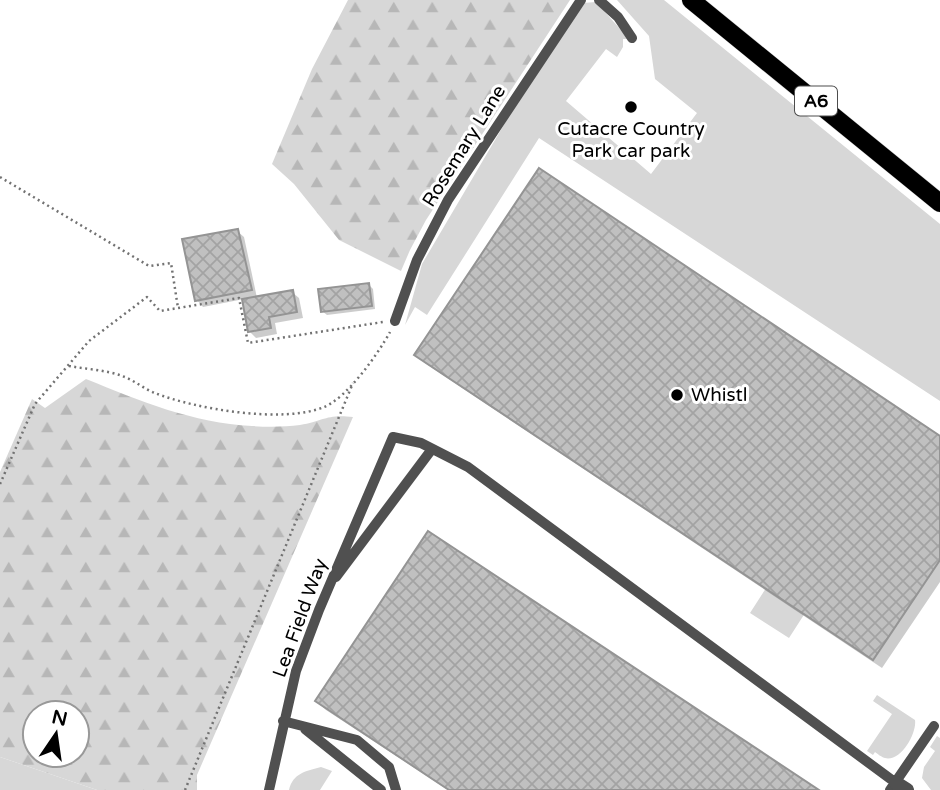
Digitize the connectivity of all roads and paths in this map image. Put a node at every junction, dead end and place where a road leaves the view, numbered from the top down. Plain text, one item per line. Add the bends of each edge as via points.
1 (581, 0) edge
2 (599, 0) edge
3 (691, 0) edge
4 (632, 38) dead end
5 (0, 177) edge
6 (940, 203) edge
7 (178, 308) junction
8 (396, 321) junction
9 (69, 366) junction
10 (353, 383) junction
11 (432, 449) junction
12 (0, 484) edge
13 (327, 591) junction
14 (283, 722) junction
15 (934, 726) dead end
16 (302, 727) junction
17 (898, 788) edge
18 (185, 790) edge
19 (269, 790) edge
20 (381, 790) edge
21 (396, 790) edge

1 - 8 lane, Rosemary Lane via 448,200 417,260
2 - 4 lane
3 - 6 main road, A6
5 - 7 path via 149,266 171,264
7 - 8 path via 239,298 248,343
7 - 9 path via 160,311 147,297 89,341
8 - 10 path via 377,356
9 - 10 path via 123,376 155,393 202,407 253,413 297,414 326,407
9 - 12 path via 35,404
10 - 18 path
11 - 13 lane
11 - 13 lane, Lea Field Way via 393,437
11 - 17 lane via 468,467 514,500
13 - 14 lane, Lea Field Way via 296,671
14 - 16 lane
14 - 19 lane, Lea Field Way
15 - 17 lane
16 - 20 lane
16 - 21 lane via 357,740 389,767

